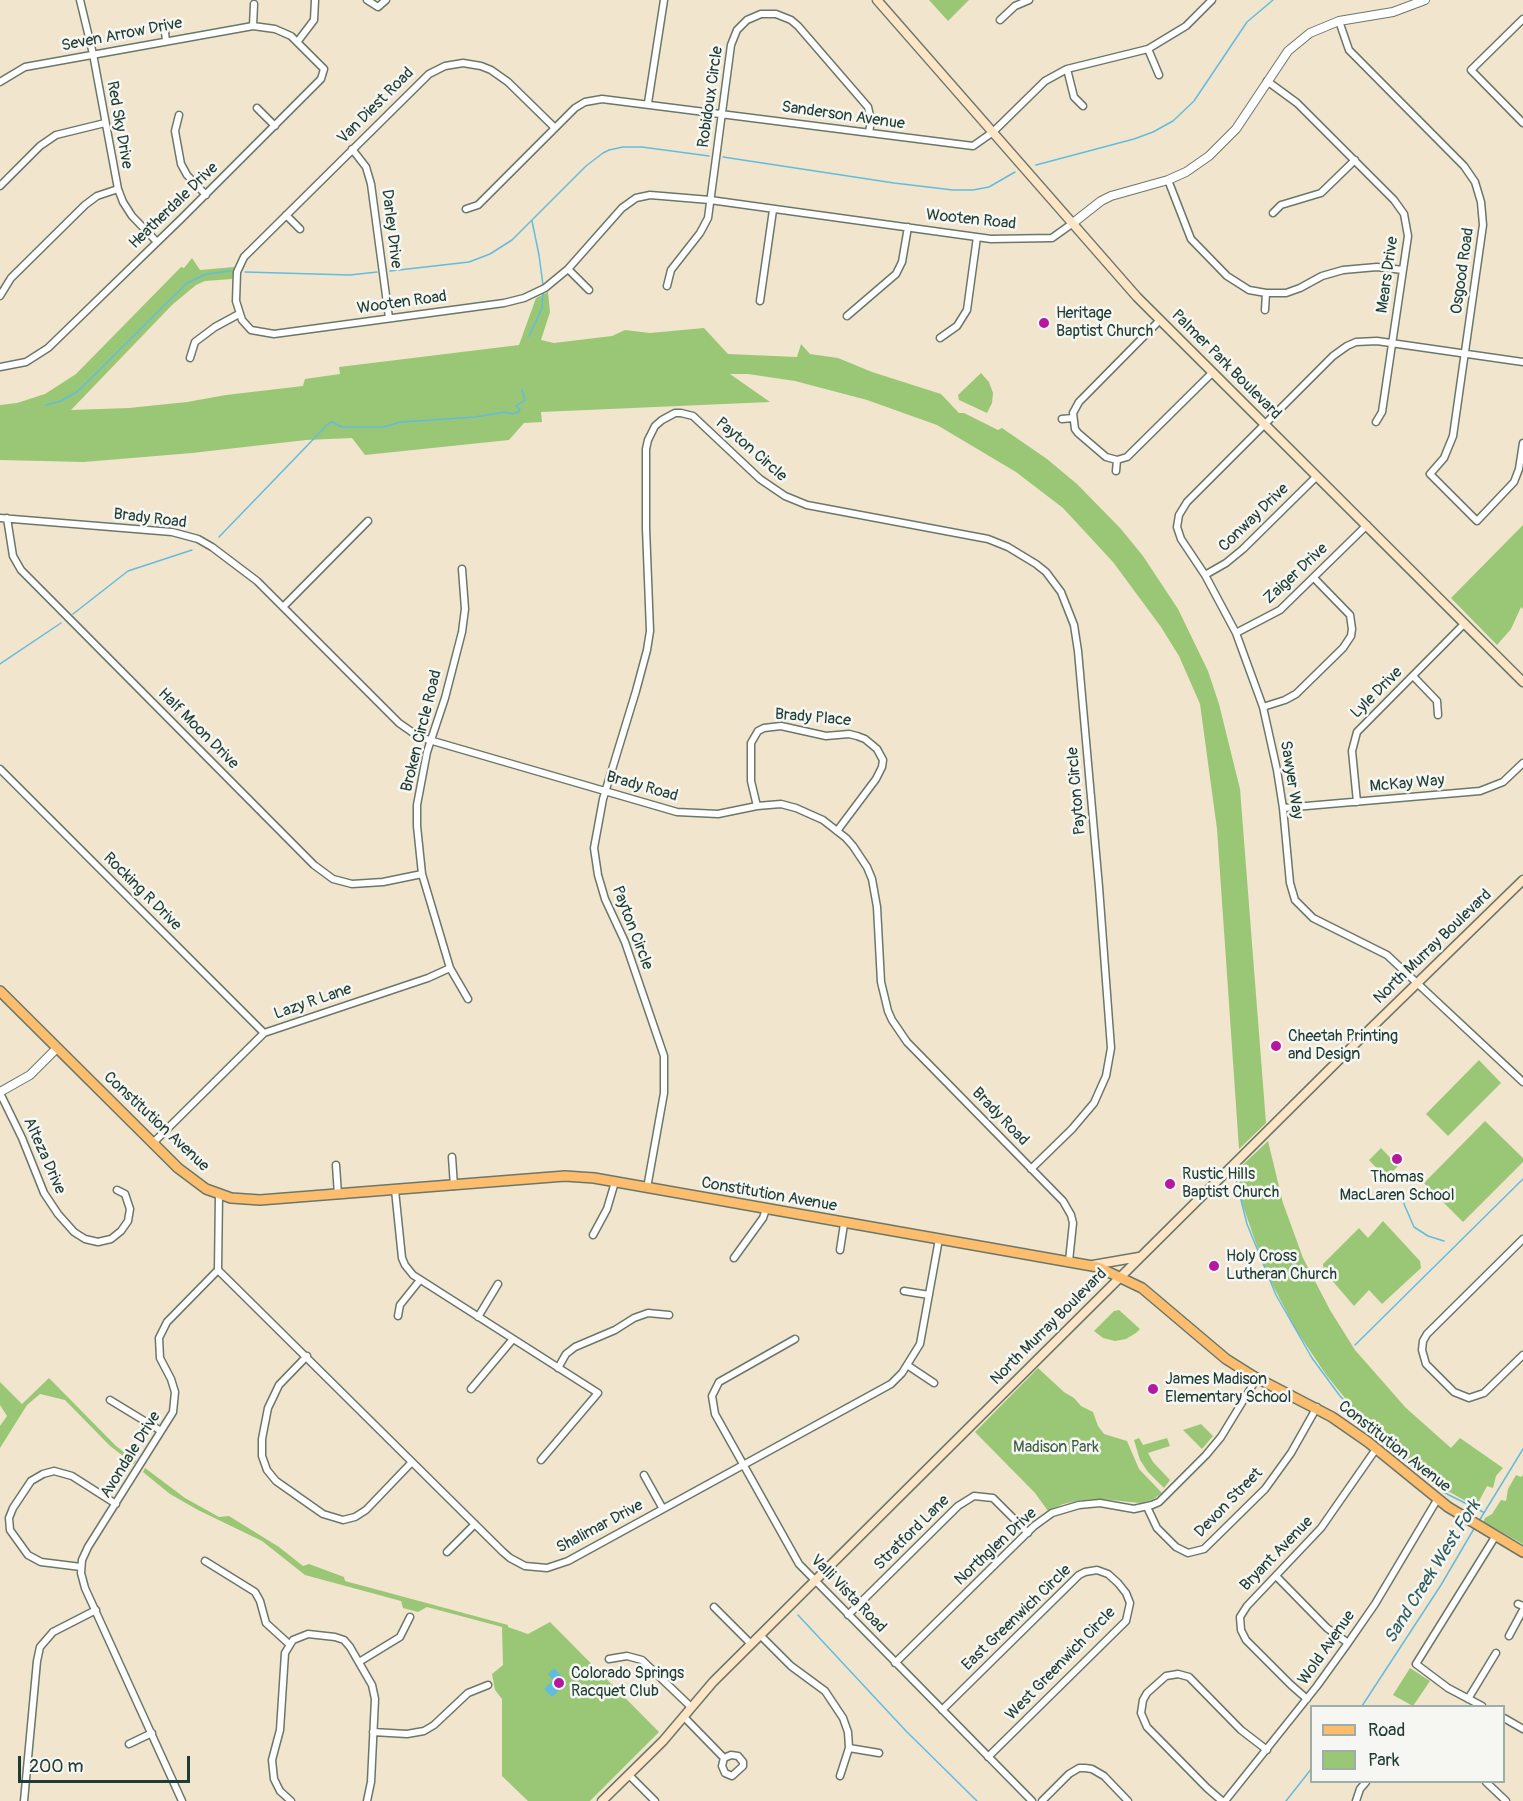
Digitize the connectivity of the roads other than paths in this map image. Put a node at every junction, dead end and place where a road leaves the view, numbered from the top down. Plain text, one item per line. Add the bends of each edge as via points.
1 (80, 0) edge
2 (315, 0) edge
3 (367, 0) edge
4 (386, 0) edge
5 (664, 0) edge
6 (877, 0) edge
7 (1029, 0) edge
8 (1212, 0) edge
9 (1425, 0) edge
10 (254, 4) dead end
11 (1523, 19) edge
12 (1000, 20) dead end
13 (1339, 21) junction
14 (164, 23) dead end
15 (253, 26) junction
16 (166, 41) junction
17 (298, 41) junction
18 (1148, 49) junction
19 (93, 54) junction
20 (1067, 69) junction
21 (1159, 75) dead end
22 (1267, 81) junction
23 (0, 82) edge
24 (648, 103) junction
25 (1083, 106) dead end
26 (257, 108) dead end
27 (722, 113) junction
28 (179, 115) dead end
29 (105, 123) junction
30 (1523, 123) edge
31 (275, 126) junction
32 (555, 128) junction
33 (993, 132) junction
34 (870, 133) junction
35 (351, 149) junction
36 (1355, 160) junction
37 (1168, 180) junction
38 (0, 186) edge
39 (118, 189) junction
40 (206, 195) junction
41 (710, 200) junction
42 (466, 209) dead end
43 (773, 210) junction
44 (1273, 213) dead end
45 (286, 215) junction
46 (1073, 223) junction
47 (908, 227) junction
48 (300, 229) dead end
49 (585, 236) dead end
50 (977, 237) junction
51 (157, 242) junction
52 (592, 243) junction
53 (568, 269) junction
54 (1402, 270) junction
55 (667, 286) dead end
56 (589, 290) dead end
57 (1266, 293) junction
58 (0, 296) edge
59 (760, 301) dead end
60 (1265, 310) dead end
61 (239, 314) junction
62 (847, 316) dead end
63 (389, 318) junction
64 (1160, 320) junction
65 (940, 338) dead end
66 (1392, 343) junction
67 (1465, 353) junction
68 (190, 358) dead end
69 (1523, 362) edge
70 (0, 367) edge
71 (1213, 372) junction
72 (1062, 418) dead end
73 (1073, 418) junction
74 (1376, 422) dead end
75 (1265, 424) junction
76 (1523, 443) edge
77 (1117, 460) junction
78 (1116, 471) dead end
79 (1317, 476) junction
80 (3, 518) edge
81 (369, 521) dead end
82 (1367, 525) junction
83 (462, 570) dead end
84 (1206, 575) junction
85 (1314, 578) junction
86 (283, 607) junction
87 (1465, 623) junction
88 (1236, 633) junction
89 (1413, 676) junction
90 (1523, 682) edge
91 (1263, 707) junction
92 (1438, 715) dead end
93 (431, 741) junction
94 (1523, 763) edge
95 (0, 770) edge
96 (606, 790) junction
97 (1357, 802) junction
98 (757, 806) junction
99 (1283, 808) junction
100 (837, 831) junction
101 (422, 874) junction
102 (1523, 880) edge
103 (450, 968) junction
104 (1418, 983) junction
105 (0, 991) edge
106 (468, 999) dead end
107 (264, 1033) junction
108 (57, 1048) junction
109 (1523, 1082) edge
110 (0, 1092) edge
111 (153, 1143) junction
112 (452, 1157) dead end
113 (336, 1165) dead end
114 (1031, 1169) junction
115 (615, 1182) junction
116 (454, 1186) junction
117 (647, 1188) junction
118 (117, 1190) dead end
119 (395, 1190) junction
120 (219, 1194) junction
121 (338, 1195) junction
122 (766, 1209) junction
123 (844, 1224) junction
124 (593, 1235) dead end
125 (939, 1239) junction
126 (1523, 1239) edge
127 (840, 1250) dead end
128 (1140, 1257) junction
129 (734, 1258) dead end
130 (1069, 1261) junction
131 (1091, 1266) junction
132 (218, 1270) junction
133 (1120, 1276) junction
134 (420, 1281) junction
135 (498, 1284) dead end
136 (904, 1291) dead end
137 (929, 1295) junction
138 (669, 1315) dead end
139 (398, 1316) dead end
140 (478, 1317) junction
141 (513, 1339) junction
142 (795, 1339) dead end
143 (1523, 1355) edge
144 (307, 1356) junction
145 (908, 1365) junction
146 (558, 1368) junction
147 (1257, 1378) junction
148 (934, 1383) dead end
149 (471, 1389) dead end
150 (110, 1400) dead end
151 (1317, 1407) junction
152 (161, 1431) junction
153 (1376, 1449) junction
154 (541, 1460) dead end
155 (412, 1462) junction
156 (744, 1466) junction
157 (644, 1475) dead end
158 (1437, 1500) junction
159 (116, 1504) junction
160 (1147, 1507) junction
161 (663, 1509) junction
162 (475, 1524) junction
163 (1028, 1533) junction
164 (1492, 1535) junction
165 (447, 1552) dead end
166 (1523, 1552) edge
167 (205, 1561) dead end
168 (81, 1567) junction
169 (1276, 1576) junction
170 (814, 1581) junction
171 (1118, 1583) joint
172 (714, 1607) dead end
173 (1521, 1607) edge
174 (96, 1610) junction
175 (848, 1615) junction
176 (410, 1617) dead end
177 (1521, 1619) edge
178 (760, 1635) junction
179 (1509, 1636) dead end
180 (1348, 1643) junction
181 (289, 1644) junction
182 (751, 1644) junction
183 (1496, 1653) dead end
184 (609, 1659) dead end
185 (359, 1662) junction
186 (895, 1663) junction
187 (488, 1685) dead end
188 (1307, 1699) junction
189 (1468, 1699) junction
190 (1478, 1705) edge
191 (691, 1707) junction
192 (942, 1710) junction
193 (684, 1717) junction
194 (1505, 1719) edge
195 (1522, 1726) edge
196 (373, 1732) junction
197 (152, 1733) junction
198 (129, 1744) dead end
199 (849, 1748) junction
200 (1266, 1750) junction
201 (879, 1753) dead end
202 (988, 1757) junction
203 (724, 1758) dead end
204 (629, 1774) junction
205 (840, 1776) dead end
206 (1365, 1783) edge
207 (1487, 1783) edge
208 (24, 1801) edge
209 (182, 1801) edge
210 (291, 1801) edge
211 (367, 1801) edge
212 (602, 1801) edge
213 (655, 1801) edge
214 (1032, 1801) edge
215 (1042, 1801) edge
216 (1128, 1801) edge
217 (1224, 1801) edge
218 (1356, 1801) edge
219 (1506, 1801) edge

1 - 19 street, Red Sky Drive
2 - 17 street via 314,20
3 - 4 street via 378,7
5 - 24 street
6 - 33 main road, Palmer Park Boulevard
7 - 12 street via 1015,6
8 - 18 street, Sanderson Avenue via 1185,26
9 - 13 street, Wooten Road via 1393,12
10 - 15 street
11 - 30 street via 1471,70
13 - 22 street, Wooten Road via 1298,42
13 - 67 street, Osgood Road via 1349,50 1464,166 1479,193 1484,225
14 - 16 street
15 - 16 street, Seven Arrow Drive
15 - 17 street, Seven Arrow Drive via 275,29
16 - 19 street, Seven Arrow Drive
17 - 31 street, Heatherdale Drive via 322,66 324,76
18 - 20 street, Sanderson Avenue
18 - 21 street
19 - 23 street, Seven Arrow Drive via 25,67
19 - 29 street, Red Sky Drive
20 - 25 street via 1074,97
20 - 33 street, Sanderson Avenue via 1045,81
22 - 36 street, Mears Drive via 1297,103
22 - 37 street, Wooten Road via 1219,148 1198,165
24 - 27 street, Sanderson Avenue
24 - 32 street, Sanderson Avenue via 591,100 575,108
26 - 31 street
27 - 34 street, Sanderson Avenue
27 - 34 street, Robidoux Circle via 731,45 737,30 753,16 776,14 798,26 864,101 870,114
27 - 41 street, Robidoux Circle
28 - 40 street via 175,131 183,169
29 - 38 street via 56,135
29 - 39 street, Red Sky Drive
31 - 40 street, Heatherdale Drive
32 - 35 street, Van Diest Road via 500,75 481,66 453,64 422,79
32 - 42 street, Sanderson Avenue via 478,205
33 - 34 street, Sanderson Avenue via 968,146
33 - 46 main road, Palmer Park Boulevard
35 - 45 street, Van Diest Road
35 - 63 street, Darley Drive via 366,167 372,184
36 - 44 street via 1321,193 1281,205
36 - 54 street, Mears Drive via 1404,214 1408,236
37 - 46 street, Wooten Road via 1111,196
37 - 57 street via 1196,244 1234,281 1249,290
39 - 51 street, Red Sky Drive via 132,216
39 - 58 street via 85,205 11,278
40 - 51 street, Heatherdale Drive
41 - 43 street, Wooten Road
41 - 52 street, Wooten Road via 660,194 636,198 622,208
41 - 55 street, Robidoux Circle via 705,223 671,270
43 - 47 street, Wooten Road
43 - 59 street
45 - 48 street
45 - 61 street, Van Diest Road via 240,263 236,301
46 - 50 street, Wooten Road via 1057,236 1046,239
46 - 64 main road, Palmer Park Boulevard
47 - 50 street, Wooten Road
47 - 62 street via 896,274
49 - 52 street
50 - 65 street via 968,310 957,326
51 - 70 street, Heatherdale Drive via 48,348 26,362
52 - 53 street, Wooten Road
53 - 56 street
53 - 63 street, Wooten Road via 534,294 515,301
54 - 57 street via 1343,270 1293,291
54 - 66 street, Mears Drive
57 - 60 street
61 - 63 street, Wooten Road via 251,330 274,334
61 - 68 street via 195,342
64 - 71 main road, Palmer Park Boulevard
64 - 73 street via 1079,402
66 - 67 street, Sawyer Way
66 - 74 street, Mears Drive via 1382,412
66 - 75 street, Sawyer Way via 1356,342 1339,351
67 - 69 street, Sawyer Way
67 - 76 street, Osgood Road via 1451,445 1430,474 1477,521 1514,482
71 - 75 main road, Palmer Park Boulevard
71 - 77 street via 1132,453
72 - 73 street
73 - 77 street via 1075,429 1090,444 1106,457
75 - 79 main road, Palmer Park Boulevard
75 - 84 street, Sawyer Way via 1187,502 1179,515 1178,534
77 - 78 street
79 - 82 main road, Palmer Park Boulevard
79 - 84 street, Conway Drive via 1243,549
80 - 86 street, Brady Road via 186,536 225,556
80 - 101 street, Half Moon Drive via 21,570 314,865 333,879 352,884
81 - 86 street
82 - 85 street, Zaiger Drive
82 - 87 main road, Palmer Park Boulevard
83 - 93 street, Broken Circle Road via 462,632
84 - 88 street, Sawyer Way
85 - 88 street, Zaiger Drive via 1280,610
85 - 91 street via 1350,615 1351,636 1296,694
86 - 93 street, Brady Road via 399,723
87 - 89 street, Lyle Drive
87 - 90 main road, Palmer Park Boulevard
88 - 91 street, Sawyer Way
89 - 92 street via 1437,701
89 - 97 street, Lyle Drive via 1363,725 1355,738 1352,751
91 - 99 street, Sawyer Way
93 - 96 street, Brady Road
93 - 101 street, Broken Circle Road via 417,804
94 - 97 street, McKay Way via 1503,782 1480,791
95 - 107 street, Rocking R Drive
96 - 98 street, Brady Road via 693,814 718,814
96 - 114 street, Payton Circle via 650,638 646,449 650,433 668,416 693,416 760,479 794,501 988,539 1024,555 1046,572 1068,608 1078,651 1111,1048 1106,1076 1094,1103
96 - 117 street, Payton Circle via 595,833 598,875 642,989 665,1066
97 - 99 street, McKay Way
98 - 100 street, Brady Road via 796,807
98 - 100 street, Brady Place via 751,781 751,743 758,731 781,726 826,736 857,736 881,754 882,767
99 - 104 street, Sawyer Way via 1295,900 1313,918 1379,949
100 - 114 street, Brady Road via 861,856 872,879 881,982 892,1020 907,1042
101 - 103 street, Broken Circle Road
102 - 104 main road, North Murray Boulevard
103 - 106 street, Broken Circle Road
103 - 107 street, Lazy R Lane
104 - 109 street, Sawyer Way
104 - 128 main road, North Murray Boulevard
105 - 108 main road, Constitution Avenue
107 - 111 street, Lazy R Lane
108 - 110 street via 30,1075
108 - 111 main road, Constitution Avenue
110 - 118 street, Alteza Drive via 44,1193 74,1232 98,1242 122,1231 130,1209 127,1198
111 - 120 main road, Constitution Avenue via 187,1176
112 - 116 street
113 - 121 street
114 - 130 street, Brady Road via 1063,1201 1071,1215
115 - 116 main road, Constitution Avenue via 565,1176
115 - 117 main road, Constitution Avenue
115 - 124 street
116 - 119 main road, Constitution Avenue
117 - 122 main road, Constitution Avenue
119 - 121 main road, Constitution Avenue
119 - 134 street via 402,1258 408,1271
120 - 121 main road, Constitution Avenue via 260,1200
120 - 132 street
122 - 123 main road, Constitution Avenue
122 - 129 street
123 - 125 main road, Constitution Avenue
123 - 127 street
125 - 130 main road, Constitution Avenue
125 - 137 street, Shalimar Drive
126 - 143 street via 1427,1334 1422,1350 1426,1364 1454,1392 1469,1398 1484,1393
128 - 131 main road
128 - 133 main road, North Murray Boulevard
130 - 131 main road, Constitution Avenue
131 - 133 main road, Constitution Avenue
132 - 144 street, Shalimar Drive
132 - 152 street, Avondale Drive via 160,1332 160,1358 171,1379 175,1399 173,1412
133 - 147 main road, Constitution Avenue via 1151,1295 1214,1351
133 - 170 main road, North Murray Boulevard
134 - 139 street via 400,1305
134 - 140 street
135 - 140 street
136 - 137 street
137 - 145 street, Shalimar Drive via 920,1344
138 - 146 street via 648,1313 634,1318 575,1347
140 - 141 street
141 - 146 street
141 - 149 street
142 - 156 street, Valli Vista Road via 724,1379 714,1391 715,1414
144 - 155 street, Shalimar Drive
144 - 155 street via 279,1385 268,1408 262,1456 276,1481 323,1514 343,1520 361,1514
145 - 148 street
145 - 156 street, Shalimar Drive via 884,1389
146 - 154 street via 598,1393
147 - 151 main road, Constitution Avenue
147 - 160 street via 1206,1455 1164,1497
150 - 152 street
151 - 153 main road, Constitution Avenue
151 - 160 street, Devon Street via 1265,1489 1204,1550 1188,1553 1176,1547 1156,1528
152 - 159 street, Avondale Drive
153 - 158 main road, Constitution Avenue
153 - 169 street, Bryant Avenue via 1321,1528
155 - 162 street, Shalimar Drive
156 - 161 street, Shalimar Drive
156 - 170 street, Valli Vista Road via 795,1557
157 - 161 street
158 - 164 main road, Constitution Avenue
158 - 180 street, Wold Avenue
159 - 168 street, Avondale Drive via 84,1554
159 - 168 street via 72,1476 54,1471 32,1481 13,1508 10,1530 28,1555 41,1562
160 - 163 street, Northglen Drive via 1079,1504 1052,1513
161 - 162 street, Shalimar Drive via 568,1561 547,1568 525,1566 510,1558
162 - 165 street
163 - 175 street, Stratford Lane via 993,1498 974,1496 958,1506
163 - 186 street, Northglen Drive
164 - 166 main road, Constitution Avenue
164 - 189 street via 1416,1664
167 - 181 street via 255,1592 267,1623
168 - 174 street via 82,1580
169 - 180 street via 1327,1628
169 - 188 street, Bryant Avenue via 1243,1612 1241,1630 1246,1640
170 - 175 street, Valli Vista Road
170 - 178 main road, North Murray Boulevard
171 - 192 street, East Greenwich Circle via 1097,1570 1079,1575
171 - 202 street, West Greenwich Circle via 1130,1603 1126,1621
172 - 182 street
173 - 177 street
174 - 197 street
174 - 208 street via 53,1632 40,1647
175 - 186 street, Valli Vista Road
176 - 185 street via 400,1637
177 - 179 street
178 - 182 main road, North Murray Boulevard
178 - 199 street via 791,1666 829,1695 846,1726
180 - 188 street, Wold Avenue
181 - 185 street via 308,1634 335,1637 347,1644
181 - 210 street via 272,1767 277,1785
182 - 191 main road, North Murray Boulevard
183 - 189 street
184 - 191 street via 627,1656 642,1660
185 - 196 street via 374,1689
186 - 192 street, Valli Vista Road
187 - 196 street via 468,1693 424,1731
188 - 200 street, Wold Avenue
189 - 190 street
191 - 193 main road, North Murray Boulevard
192 - 202 street, Valli Vista Road
193 - 203 street
193 - 204 main road, North Murray Boulevard
194 - 195 street
196 - 211 street
197 - 198 street
197 - 209 street
199 - 201 street
199 - 205 street
200 - 217 street, Wold Avenue
200 - 217 street via 1189,1677 1166,1676 1147,1693 1141,1713 1147,1727
202 - 214 street, Valli Vista Road
204 - 212 main road, North Murray Boulevard
204 - 213 street
206 - 218 street
207 - 219 street
215 - 216 street via 1069,1774 1085,1768 1104,1776

